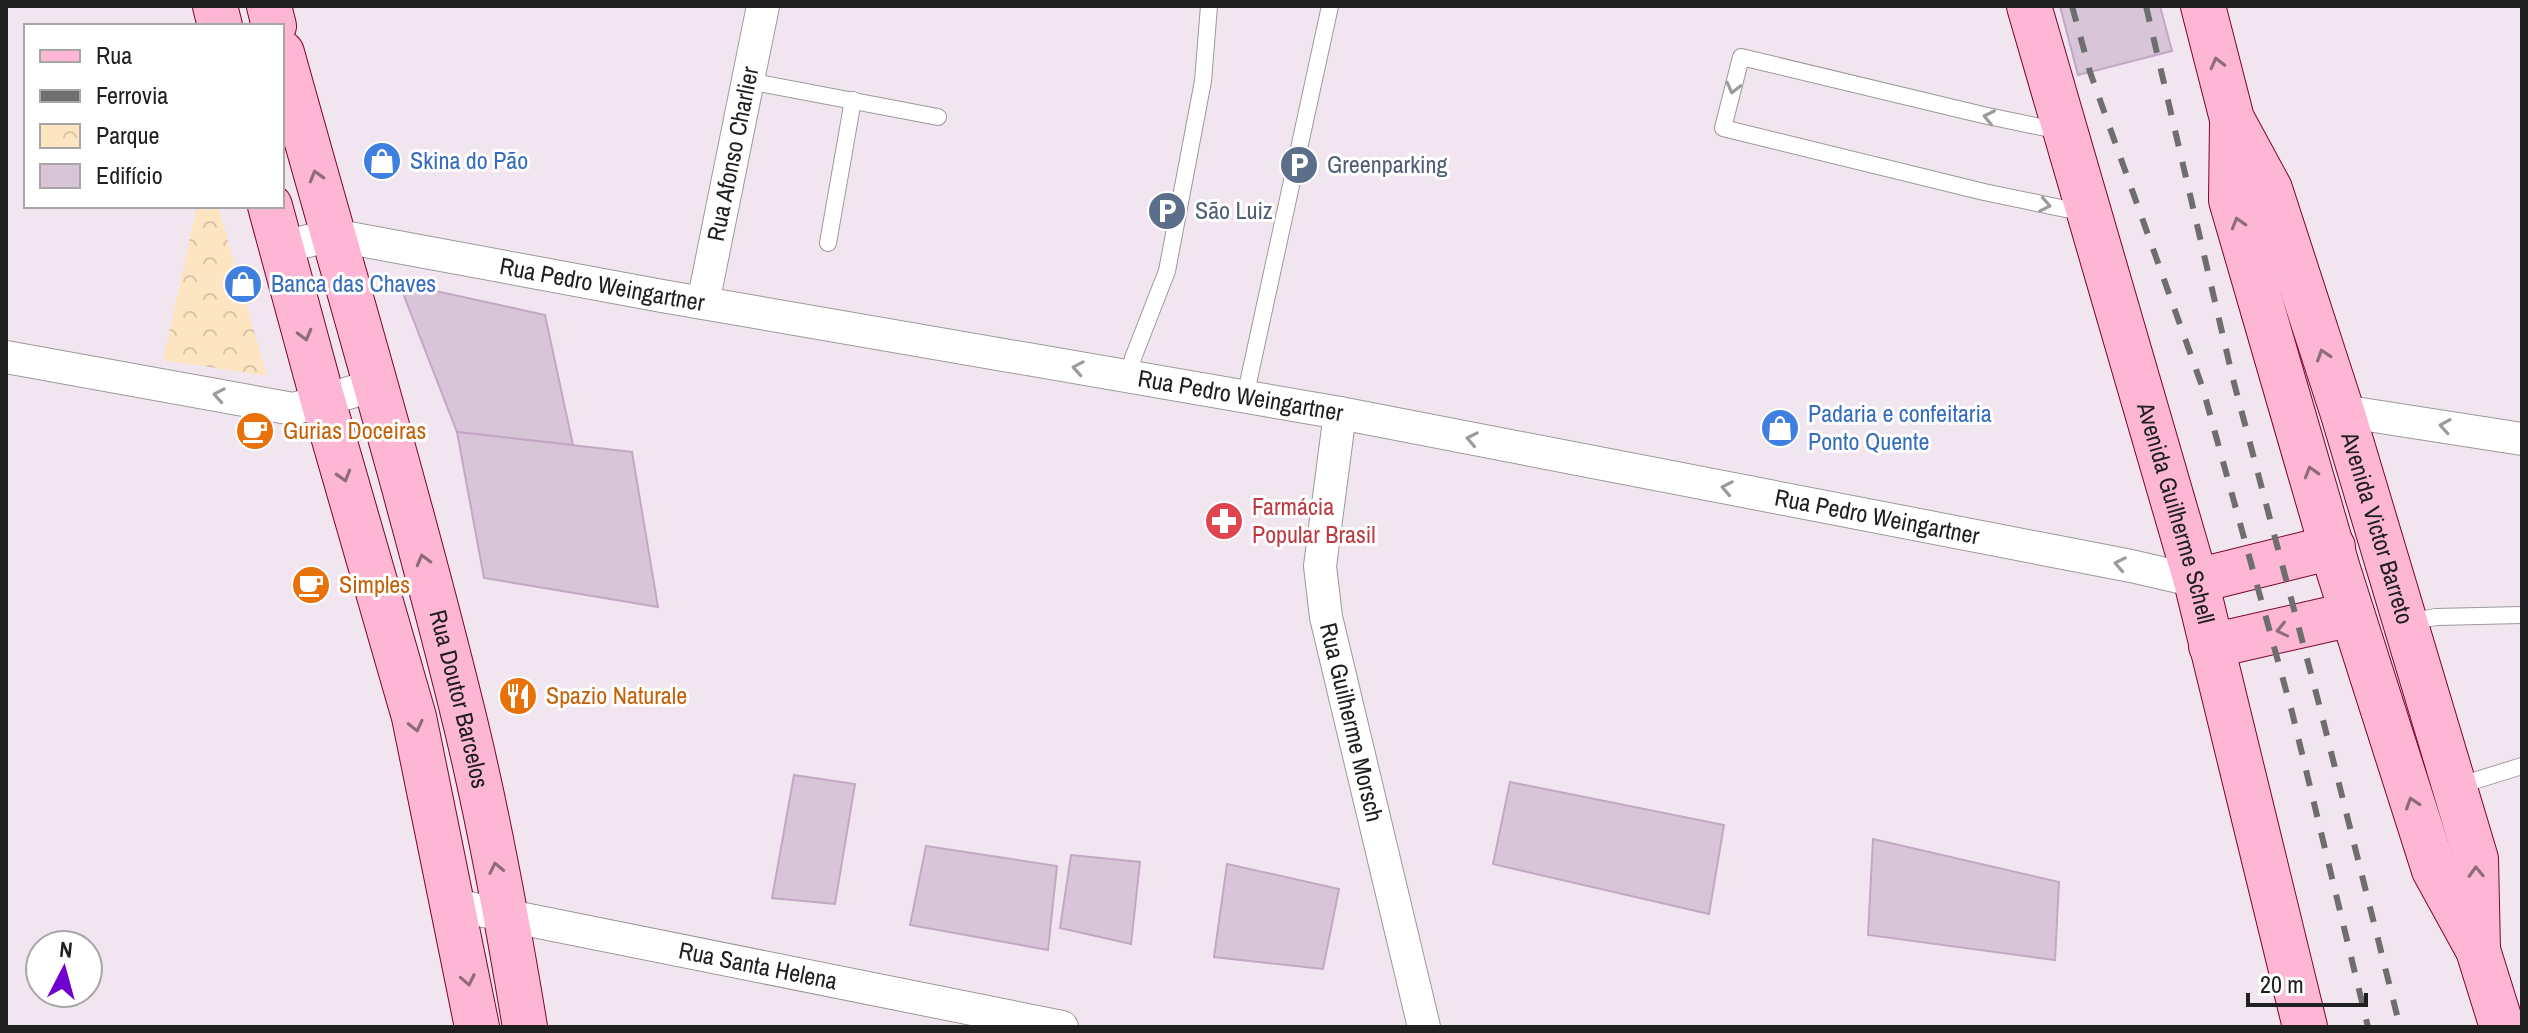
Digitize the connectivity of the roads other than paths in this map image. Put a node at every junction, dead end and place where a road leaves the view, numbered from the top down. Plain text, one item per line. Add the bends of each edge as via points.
1 (763, 6) edge
2 (1209, 6) edge
3 (1330, 6) edge
4 (2029, 6) edge
5 (2203, 6) edge
6 (284, 60) edge
7 (748, 81) junction
8 (853, 100) junction
9 (938, 117) dead end
10 (2232, 119) junction
11 (2066, 132) junction
12 (271, 208) edge
13 (2089, 214) junction
14 (333, 235) junction
15 (828, 243) dead end
16 (282, 247) junction
17 (703, 303) junction
18 (6, 357) edge
19 (1129, 377) junction
20 (376, 385) junction
21 (1245, 397) junction
22 (323, 401) junction
23 (2342, 411) junction
24 (1340, 413) junction
25 (2522, 439) edge
26 (2333, 547) junction
27 (2196, 581) junction
28 (2352, 614) junction
29 (2522, 615) edge
30 (2405, 622) junction
31 (2211, 646) junction
32 (2522, 766) edge
33 (2453, 787) junction
34 (454, 905) junction
35 (506, 915) junction
36 (2478, 950) junction
37 (477, 1027) edge
38 (525, 1027) edge
39 (1062, 1027) edge
40 (1424, 1027) edge
41 (2305, 1027) edge
42 (2502, 1027) edge

1 - 7 street, Rua Afonso Charlier
2 - 19 lane via 1203,81 1167,271
3 - 21 lane
4 - 11 main road, Avenida Guilherme Schell
10 -> 5 main road
14 -> 6 main road, Rua Doutor Barcelos
7 - 8 lane
7 - 17 street, Rua Afonso Charlier
8 - 9 lane
8 - 15 lane
23 -> 10 main road, Avenida Victor Barreto via 2270,189
26 -> 10 main road via 2231,200
11 - 13 main road, Avenida Guilherme Schell
11 -> 13 lane via 1741,57 1723,128
12 - 16 main road, Rua Doutor Barcelos
13 - 27 main road, Avenida Guilherme Schell
14 - 16 street, Rua Pedro Weingartner
14 - 17 street, Rua Pedro Weingartner
14 - 20 main road, Rua Doutor Barcelos
16 -> 22 main road, Rua Doutor Barcelos
19 -> 17 street, Rua Pedro Weingartner
22 -> 18 street via 293,409
19 - 21 street, Rua Pedro Weingartner
20 - 22 street
35 -> 20 main road, Rua Doutor Barcelos via 461,704
21 - 24 street, Rua Pedro Weingartner
22 -> 34 main road, Rua Doutor Barcelos via 414,717
25 -> 23 street
23 - 30 main road, Avenida Victor Barreto
27 -> 24 street, Rua Pedro Weingartner
24 - 40 street, Rua Guilherme Morsch via 1320,566 1326,617
26 - 27 main road
26 - 28 main road
27 - 31 main road, Avenida Guilherme Schell
28 -> 31 main road
36 -> 28 main road via 2434,870
29 - 30 lane
30 - 33 main road, Avenida Victor Barreto
31 - 41 main road, Avenida Guilherme Schell
32 - 33 lane
36 -> 33 main road, Avenida Victor Barreto via 2476,859
34 - 35 street, Rua Santa Helena
34 -> 37 main road, Rua Doutor Barcelos
35 - 38 main road, Rua Doutor Barcelos
35 - 39 street, Rua Santa Helena
36 - 42 main road

